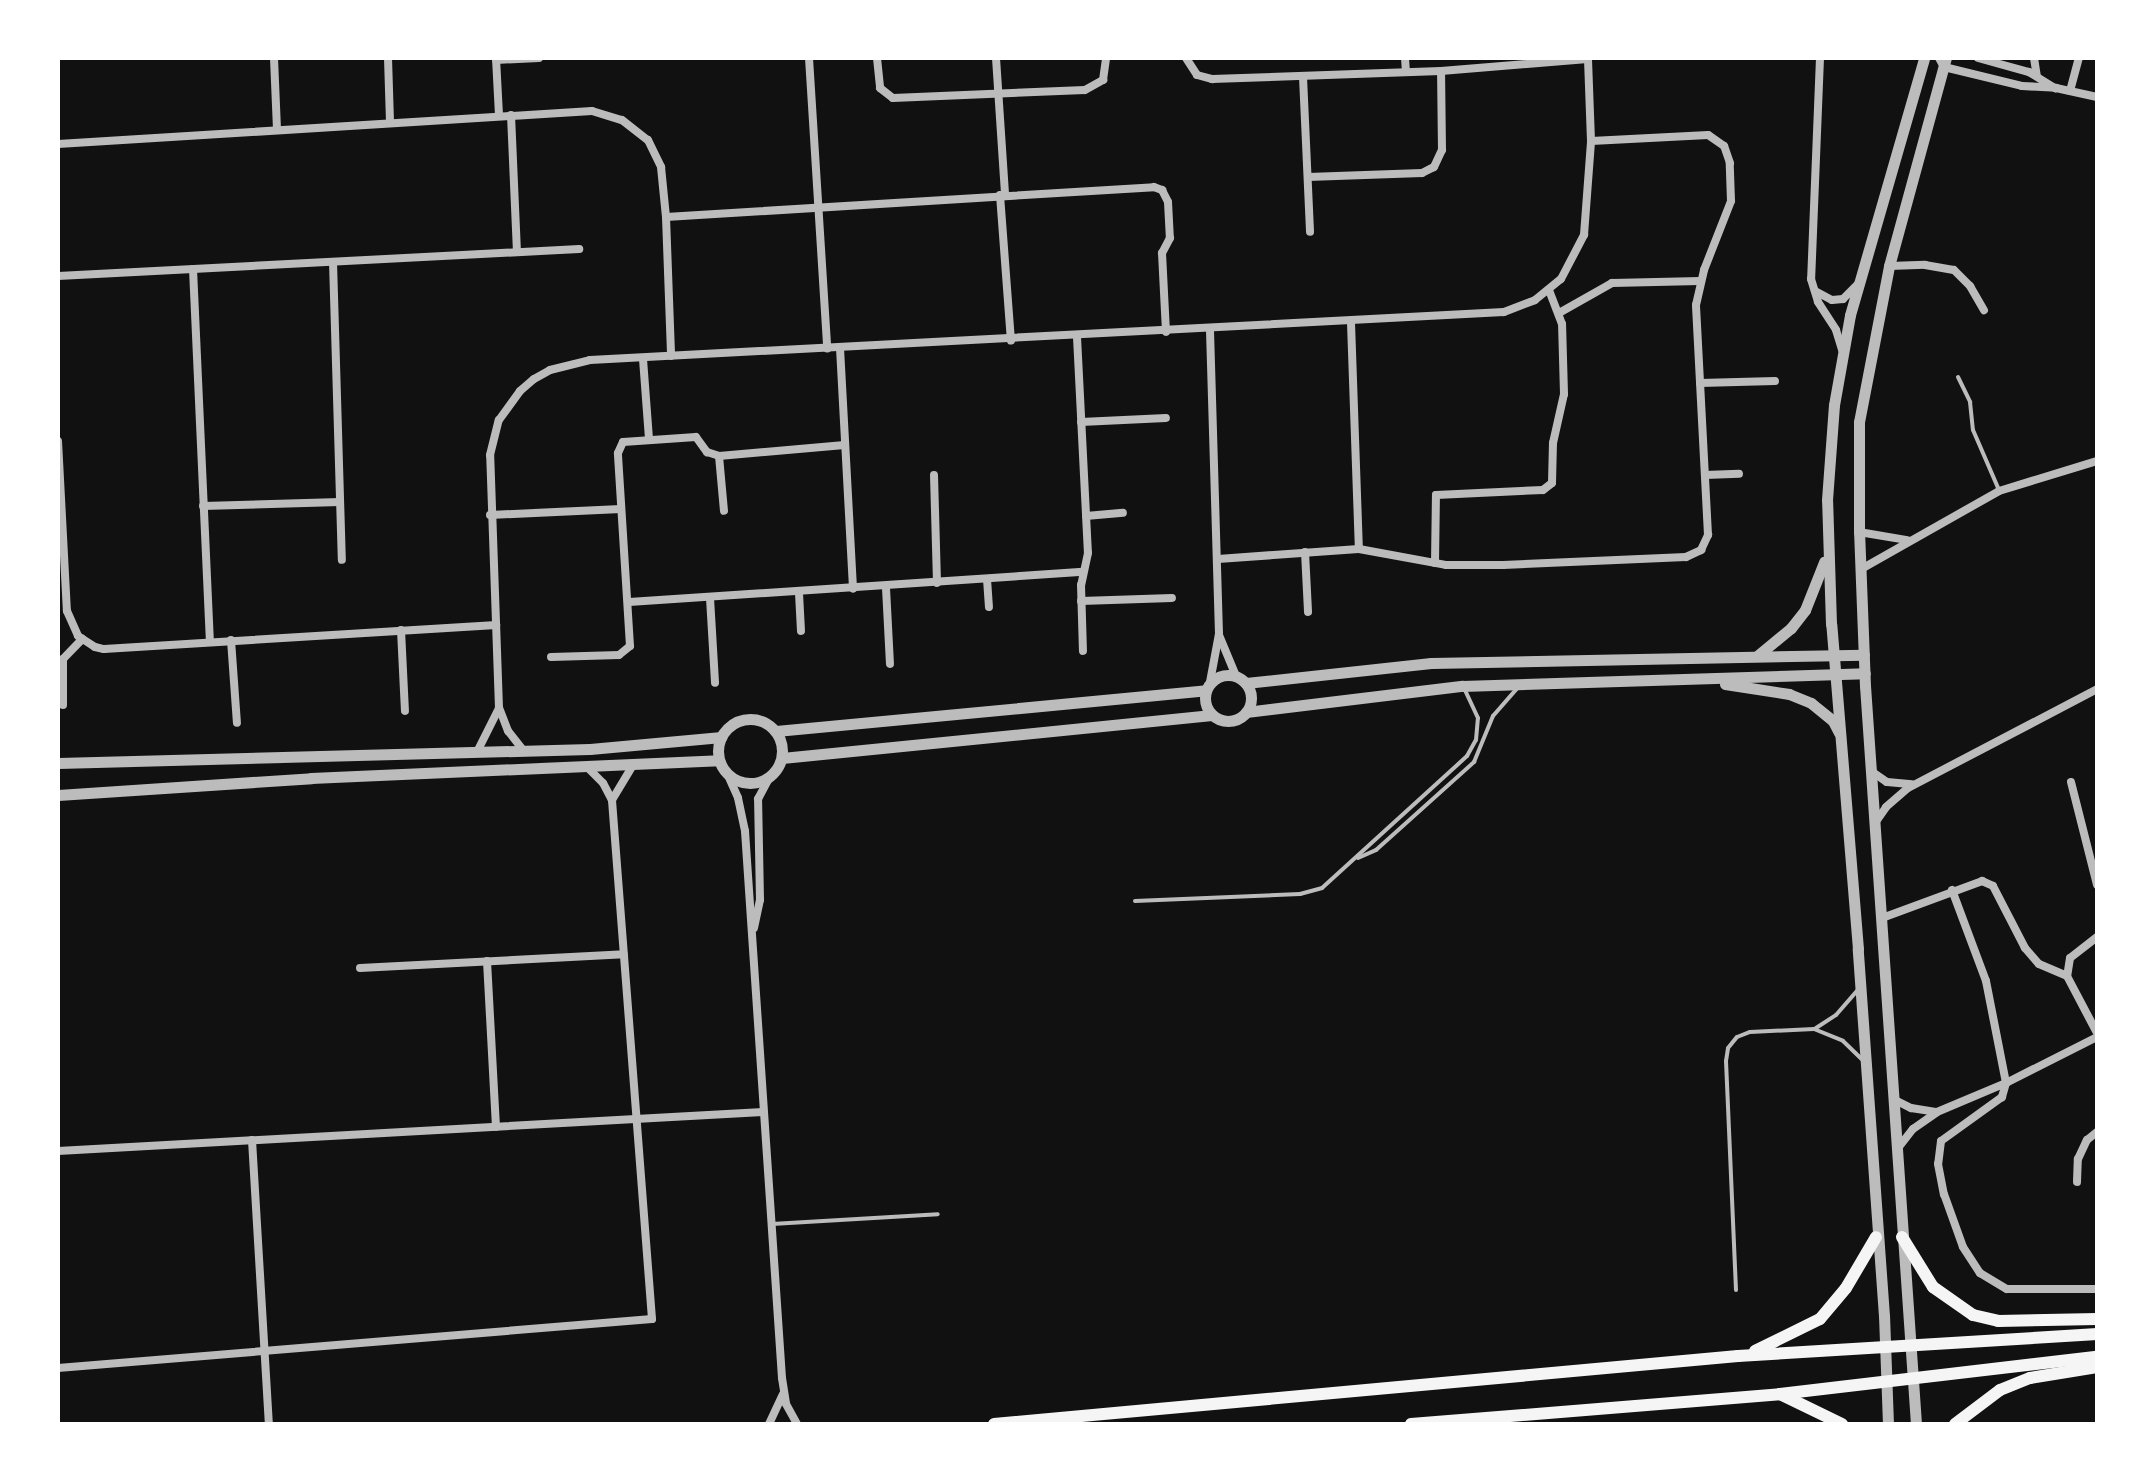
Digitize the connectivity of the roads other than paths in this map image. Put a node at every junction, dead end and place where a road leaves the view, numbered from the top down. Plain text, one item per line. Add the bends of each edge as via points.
1 (274, 58) edge
2 (388, 58) edge
3 (539, 58) edge
4 (809, 58) edge
5 (877, 58) edge
6 (996, 58) edge
7 (1106, 58) edge
8 (1186, 58) edge
9 (1405, 58) edge
10 (1820, 58) edge
11 (1924, 58) edge
12 (1978, 58) edge
13 (2034, 58) edge
14 (2079, 58) edge
15 (496, 59) edge
16 (1588, 59) edge
17 (1943, 61) edge
18 (1479, 62) edge
19 (1441, 71) junction
20 (1406, 72) junction
21 (2037, 76) junction
22 (1303, 77) junction
23 (2056, 88) junction
24 (2070, 91) junction
25 (999, 95) junction
26 (2097, 97) edge
27 (511, 115) junction
28 (499, 116) junction
29 (390, 121) junction
30 (277, 129) junction
31 (1591, 141) junction
32 (58, 144) edge
33 (1308, 177) junction
34 (1003, 195) junction
35 (820, 208) junction
36 (666, 217) junction
37 (1310, 232) dead end
38 (579, 249) dead end
39 (517, 252) junction
40 (333, 262) junction
41 (1889, 266) junction
42 (193, 269) junction
43 (58, 276) edge
44 (1700, 281) junction
45 (1858, 284) junction
46 (1549, 290) junction
47 (1815, 291) junction
48 (1984, 310) dead end
49 (1559, 313) junction
50 (1351, 323) junction
51 (1210, 330) junction
52 (1166, 332) junction
53 (1077, 337) junction
54 (1011, 341) junction
55 (827, 348) junction
56 (840, 348) junction
57 (1842, 351) junction
58 (671, 356) junction
59 (643, 359) junction
60 (1958, 377) dead end
61 (1775, 381) dead end
62 (1700, 383) junction
63 (1166, 418) dead end
64 (1081, 422) junction
65 (649, 439) junction
66 (58, 441) edge
67 (845, 445) junction
68 (719, 456) junction
69 (2097, 461) edge
70 (1739, 474) dead end
71 (934, 475) dead end
72 (1705, 475) junction
73 (1999, 491) junction
74 (340, 502) junction
75 (203, 506) junction
76 (621, 509) junction
77 (724, 511) dead end
78 (1123, 513) dead end
79 (490, 515) junction
80 (1086, 516) junction
81 (1859, 532) junction
82 (1908, 540) junction
83 (1827, 546) junction
84 (1359, 549) junction
85 (1305, 552) junction
86 (1218, 559) junction
87 (342, 560) dead end
88 (1435, 563) junction
89 (1863, 568) junction
90 (1083, 572) junction
91 (987, 579) junction
92 (937, 583) junction
93 (886, 588) junction
94 (853, 589) junction
95 (799, 593) junction
96 (710, 598) junction
97 (1172, 598) dead end
98 (1081, 601) junction
99 (629, 602) junction
100 (989, 607) dead end
101 (1308, 612) dead end
102 (496, 625) junction
103 (401, 630) junction
104 (801, 631) dead end
105 (1219, 634) junction
106 (82, 639) junction
107 (231, 640) junction
108 (210, 641) junction
109 (1083, 651) dead end
110 (1834, 655) junction
111 (1864, 655) junction
112 (551, 657) dead end
113 (1756, 657) junction
114 (890, 664) dead end
115 (1865, 673) junction
116 (1836, 675) junction
117 (1241, 679) junction
118 (1713, 681) junction
119 (715, 683) dead end
120 (1525, 683) junction
121 (1208, 686) junction
122 (1462, 686) junction
123 (2097, 689) edge
124 (63, 705) dead end
125 (499, 708) junction
126 (405, 711) dead end
127 (1246, 712) junction
128 (1212, 715) junction
129 (237, 723) dead end
130 (776, 731) junction
131 (721, 737) junction
132 (1842, 738) junction
133 (523, 750) junction
134 (477, 752) junction
135 (782, 758) junction
136 (719, 760) junction
137 (58, 763) edge
138 (633, 765) junction
139 (587, 767) junction
140 (1871, 771) junction
141 (727, 773) junction
142 (770, 776) junction
143 (2071, 782) dead end
144 (1916, 783) junction
145 (58, 795) edge
146 (612, 800) junction
147 (1875, 823) junction
148 (1355, 858) junction
149 (2097, 885) edge
150 (1952, 890) junction
151 (1135, 901) dead end
152 (1882, 918) junction
153 (753, 928) junction
154 (2097, 937) edge
155 (624, 954) junction
156 (487, 961) junction
157 (360, 968) dead end
158 (2067, 976) junction
159 (1860, 986) junction
160 (1814, 1029) junction
161 (2097, 1035) edge
162 (1865, 1063) junction
163 (2006, 1083) junction
164 (1895, 1100) junction
165 (763, 1112) junction
166 (1937, 1112) junction
167 (637, 1119) junction
168 (496, 1127) junction
169 (2097, 1132) edge
170 (252, 1140) junction
171 (58, 1151) edge
172 (1896, 1151) junction
173 (2077, 1182) dead end
174 (938, 1214) dead end
175 (770, 1224) junction
176 (1876, 1237) junction
177 (1902, 1237) junction
178 (2097, 1289) edge
179 (1736, 1290) dead end
180 (2097, 1319) edge
181 (2097, 1334) edge
182 (1909, 1345) junction
183 (1885, 1348) junction
184 (266, 1349) junction
185 (1745, 1355) junction
186 (2097, 1357) edge
187 (2097, 1367) edge
188 (58, 1368) edge
189 (1912, 1379) junction
190 (1886, 1381) junction
191 (783, 1393) junction
192 (1780, 1394) junction
193 (269, 1424) edge
194 (769, 1424) edge
195 (797, 1424) edge
196 (994, 1424) edge
197 (1411, 1424) edge
198 (1842, 1424) edge
199 (1888, 1424) edge
200 (1916, 1424) edge
201 (1955, 1424) edge

1 - 30 street
2 - 29 street
3 - 15 street
4 - 35 street
5 - 25 street via 880,88 893,98
6 - 25 street
7 - 25 street via 1105,75 1095,87
8 - 22 street via 1193,72 1206,79
9 - 20 street
10 - 47 street via 1811,267
11 - 45 street
12 - 21 street
13 - 21 street
14 - 24 street
15 - 28 street
16 - 18 street
16 - 31 street
17 - 23 street via 2022,86
17 - 41 street
18 - 19 street
19 - 20 street
19 - 33 street via 1442,150 1434,167 1422,173
20 - 22 street
21 - 23 street
22 - 33 street
23 - 24 street
24 - 26 street
25 - 34 street
27 - 28 street
27 - 36 street via 592,111 622,120 648,140 661,167
27 - 39 street
28 - 29 street
29 - 30 street
30 - 32 street
31 - 44 street via 1701,134 1724,146 1732,176 1731,201
31 - 46 street via 1584,235 1571,265
33 - 37 street
34 - 35 street
34 - 52 street via 1158,188 1167,198 1169,214 1169,240 1162,253
34 - 54 street
35 - 36 street
35 - 55 street
36 - 58 street
38 - 39 street
39 - 40 street
40 - 42 street
40 - 74 street
41 - 48 street via 1954,270
41 - 81 street via 1861,406
42 - 43 street
42 - 75 street
44 - 49 street via 1612,283
44 - 62 street
45 - 47 street via 1843,299
45 - 57 street
46 - 49 street
46 - 50 street via 1504,312
47 - 57 street
49 - 88 street via 1563,402 1553,443 1552,483 1543,490 1436,495
50 - 51 street
50 - 84 street
51 - 52 street
51 - 86 street
52 - 53 street
53 - 54 street
53 - 64 street
54 - 56 street
55 - 56 street
55 - 58 street
56 - 67 street
57 - 83 street
58 - 59 street
59 - 65 street
59 - 79 street via 571,363 520,391 492,438
60 - 73 lane
61 - 62 street
62 - 72 street
63 - 64 street
64 - 80 street
65 - 68 street via 696,437 707,452
65 - 76 street via 626,440 618,449
66 - 106 street via 67,611
67 - 68 street
67 - 94 street
68 - 77 street
69 - 73 street
70 - 72 street
71 - 92 street
72 - 88 street via 1708,535 1691,556
73 - 82 street
74 - 75 street
74 - 87 street
75 - 108 street
76 - 79 street
76 - 99 street
78 - 80 street
79 - 102 street
80 - 90 street
81 - 82 street
81 - 89 street
82 - 89 street
83 - 110 street
83 - 113 street via 1820,579 1805,610
84 - 85 street
84 - 88 street
85 - 86 street
85 - 101 street
86 - 105 street
89 - 111 street
90 - 91 street
90 - 98 street
91 - 92 street
91 - 100 street
92 - 93 street
93 - 94 street
93 - 114 street
94 - 95 street
95 - 96 street
95 - 104 street
96 - 99 street
96 - 119 street
97 - 98 street
98 - 109 street
99 - 112 street via 631,641 624,653
102 - 103 street
102 - 125 street
103 - 107 street
103 - 126 street
105 - 117 street
105 - 121 street
106 - 108 street via 104,649
106 - 124 street via 63,659
107 - 108 street
107 - 129 street
110 - 111 street
110 - 113 street
110 - 116 street
111 - 115 street
113 - 117 street via 1431,663
115 - 116 street
115 - 140 street
116 - 118 street
116 - 132 street
117 - 121 street via 1223,675
117 - 127 street via 1251,698
118 - 120 street
118 - 132 street via 1811,703 1833,721
120 - 122 street
120 - 148 lane via 1499,706 1474,762 1376,850
121 - 128 street via 1205,703
121 - 130 street
122 - 127 street
122 - 148 lane via 1478,718 1472,748
123 - 144 street
125 - 133 street
125 - 134 street
127 - 128 street via 1227,721
128 - 135 street
130 - 131 street via 752,718 734,723
130 - 135 street
131 - 133 street
131 - 136 street
132 - 159 street
133 - 134 street
134 - 137 street
135 - 142 street
136 - 138 street
136 - 141 street
138 - 139 street
138 - 146 street
139 - 145 street
139 - 146 street
140 - 144 street via 1887,782
140 - 147 street
141 - 142 street via 748,783
141 - 153 street via 743,814
142 - 153 street via 758,799 760,900
143 - 149 street
144 - 147 street
146 - 155 street
147 - 152 street
148 - 151 lane via 1328,883 1307,893
150 - 152 street
150 - 158 street via 1982,881 1993,886 2025,948 2039,964
150 - 163 street via 1986,981
152 - 164 street
153 - 165 street
154 - 158 street via 2070,958
155 - 156 street
155 - 167 street
156 - 157 street
156 - 168 street
158 - 161 street
159 - 160 lane via 1845,1007
159 - 162 street
160 - 162 lane via 1843,1041
160 - 179 lane via 1744,1034 1726,1054
161 - 163 street
162 - 176 street
163 - 166 street
163 - 178 street via 2002,1097 1941,1141 1938,1151 1944,1194 1963,1247 1980,1273 2007,1289
164 - 166 street
164 - 172 street
165 - 167 street
165 - 175 street
166 - 172 street via 1913,1129
167 - 168 street
167 - 184 street via 652,1319
168 - 170 street
169 - 173 street via 2078,1159
170 - 171 street
170 - 184 street
172 - 177 street
174 - 175 lane
175 - 191 street
176 - 183 street
176 - 185 main road via 1820,1319
177 - 180 main road via 1933,1287 1973,1315 1998,1321
177 - 182 street
181 - 182 main road
182 - 183 main road
182 - 189 street
183 - 185 main road
183 - 190 street
184 - 188 street
184 - 193 street
185 - 196 main road
186 - 189 main road
187 - 201 main road via 2030,1378 2000,1390
189 - 190 main road
189 - 200 street
190 - 192 main road
190 - 199 street
191 - 194 street
191 - 195 street
192 - 197 main road
192 - 198 main road

